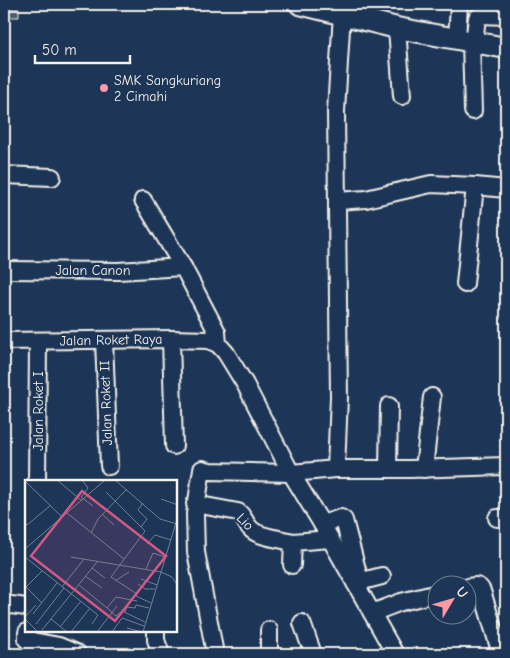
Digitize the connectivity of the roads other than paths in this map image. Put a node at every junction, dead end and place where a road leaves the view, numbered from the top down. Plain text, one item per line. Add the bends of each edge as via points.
1 (302, 4) edge
2 (459, 4) edge
3 (342, 13) junction
4 (506, 16) edge
5 (397, 28) junction
6 (464, 40) junction
7 (506, 48) edge
8 (402, 96) dead end
9 (473, 111) dead end
10 (4, 175) edge
11 (52, 176) dead end
12 (474, 186) junction
13 (506, 189) edge
14 (143, 200) dead end
15 (337, 201) junction
16 (183, 268) junction
17 (4, 270) edge
18 (465, 284) dead end
19 (104, 340) junction
20 (171, 340) junction
21 (4, 341) edge
22 (38, 341) junction
23 (218, 344) junction
24 (432, 396) dead end
25 (389, 406) dead end
26 (174, 446) dead end
27 (109, 466) dead end
28 (506, 466) edge
29 (336, 469) junction
30 (388, 469) junction
31 (424, 469) junction
32 (291, 472) junction
33 (38, 480) edge
34 (195, 504) junction
35 (322, 524) junction
36 (330, 539) junction
37 (293, 542) junction
38 (292, 565) dead end
39 (382, 576) dead end
40 (358, 582) junction
41 (478, 586) edge
42 (428, 595) edge
43 (4, 604) edge
44 (25, 606) edge
45 (372, 613) junction
46 (302, 623) dead end
47 (269, 630) dead end
48 (27, 633) edge
49 (156, 633) edge
50 (78, 654) edge
51 (161, 654) edge
52 (215, 654) edge
53 (269, 654) edge
54 (313, 654) edge
55 (394, 654) edge
56 (501, 654) edge

1 - 3 main road
2 - 6 street
3 - 5 main road
3 - 15 street via 336,111
4 - 6 street via 481,15 476,18 475,34
5 - 6 main road
5 - 8 street
6 - 7 main road
6 - 9 street
10 - 11 street
12 - 13 street
12 - 15 street via 431,184 366,199
12 - 18 street
14 - 16 street
15 - 29 street via 339,397
16 - 17 street, Jalan Canon
16 - 23 street via 218,332
19 - 20 street, Jalan Roket Raya
19 - 22 street, Jalan Roket Raya
19 - 27 street, Jalan Roket II
20 - 23 street, Jalan Roket Raya via 208,340
20 - 26 street
21 - 22 street, Jalan Roket Raya
22 - 33 street, Jalan Roket I
23 - 32 street via 245,384
24 - 31 street
25 - 30 street
28 - 31 street
29 - 30 street
29 - 32 street
30 - 31 street
32 - 34 street via 202,469
32 - 35 street
34 - 37 street, Lio via 238,512 256,533
34 - 52 street via 196,552
35 - 36 street
35 - 40 street via 341,518 344,520
36 - 37 street, Lio
36 - 40 street
37 - 38 street
39 - 40 street
40 - 45 street
41 - 56 street
42 - 45 street
43 - 44 street
45 - 55 street
46 - 54 street
47 - 53 street
48 - 50 street via 27,640 59,646
49 - 51 street

